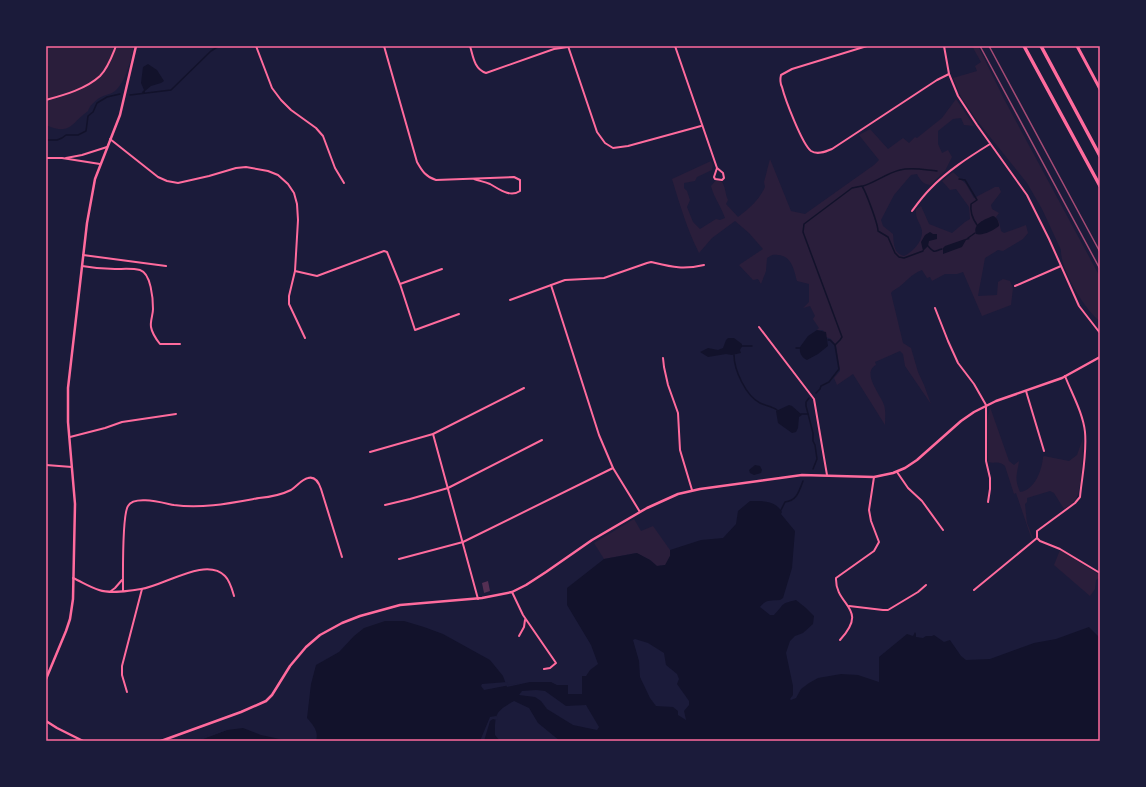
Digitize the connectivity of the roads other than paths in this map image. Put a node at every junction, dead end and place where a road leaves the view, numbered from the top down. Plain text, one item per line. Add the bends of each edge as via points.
1 (116, 46) edge
2 (136, 46) edge
3 (256, 46) edge
4 (384, 46) edge
5 (470, 46) edge
6 (557, 46) edge
7 (675, 46) edge
8 (867, 46) edge
9 (944, 46) edge
10 (1024, 46) edge
11 (1041, 46) edge
12 (1077, 46) edge
13 (568, 47) edge
14 (554, 49) junction
15 (949, 74) junction
16 (1100, 89) edge
17 (46, 100) edge
18 (701, 126) junction
19 (110, 140) junction
20 (990, 144) junction
21 (107, 147) junction
22 (1100, 156) edge
23 (46, 158) edge
24 (62, 158) junction
25 (100, 164) junction
26 (717, 168) junction
27 (474, 179) junction
28 (344, 183) dead end
29 (1100, 186) edge
30 (912, 211) dead end
31 (83, 255) junction
32 (704, 265) dead end
33 (82, 266) junction
34 (166, 266) dead end
35 (1060, 266) junction
36 (442, 269) dead end
37 (295, 271) junction
38 (400, 284) junction
39 (550, 285) junction
40 (1015, 286) dead end
41 (510, 300) dead end
42 (935, 308) dead end
43 (459, 314) dead end
44 (759, 327) dead end
45 (1100, 333) edge
46 (305, 338) dead end
47 (180, 344) dead end
48 (1100, 357) edge
49 (663, 358) dead end
50 (1066, 376) junction
51 (524, 388) dead end
52 (1026, 391) junction
53 (986, 405) junction
54 (176, 414) dead end
55 (433, 434) junction
56 (70, 437) junction
57 (542, 440) dead end
58 (1044, 451) dead end
59 (370, 452) dead end
60 (46, 465) edge
61 (73, 467) junction
62 (613, 468) junction
63 (897, 472) junction
64 (827, 475) junction
65 (874, 477) junction
66 (448, 488) junction
67 (692, 490) junction
68 (988, 502) dead end
69 (385, 505) dead end
70 (640, 512) junction
71 (944, 530) dead end
72 (1036, 538) junction
73 (463, 542) junction
74 (342, 557) dead end
75 (399, 559) dead end
76 (1100, 573) edge
77 (73, 578) junction
78 (123, 579) junction
79 (926, 585) dead end
80 (142, 589) junction
81 (974, 590) dead end
82 (123, 591) junction
83 (109, 592) junction
84 (512, 592) junction
85 (234, 596) dead end
86 (478, 599) junction
87 (849, 606) junction
88 (525, 619) junction
89 (520, 636) dead end
90 (840, 640) dead end
91 (544, 669) dead end
92 (46, 679) edge
93 (127, 692) dead end
94 (46, 721) edge
95 (82, 741) edge
96 (160, 741) edge

1 - 17 street via 109,64 100,76 85,86
2 - 19 street via 123,107
3 - 28 street via 272,88 291,110 323,136 335,168
4 - 27 street via 417,162 422,171 429,178 436,180
5 - 14 street via 476,64 486,73
6 - 14 street
7 - 18 street
8 - 15 street via 792,69 781,75 781,86 792,115 806,146 811,151 818,154 832,149
9 - 15 street
10 - 29 highway
11 - 22 highway
12 - 16 main road
13 - 14 street
13 - 18 street via 597,132 605,143 613,148
15 - 20 street via 965,108
18 - 26 street
19 - 21 street
19 - 37 street via 158,177 167,181 178,183 246,167 278,175 294,193 297,204
20 - 30 street via 939,180
20 - 35 street via 1027,195
21 - 24 street
21 - 25 street
23 - 24 street
24 - 25 street
25 - 31 street via 91,199
26 - 26 street via 723,173 722,180 715,179
27 - 27 street via 514,177 520,180 520,191 511,194
31 - 33 street
31 - 34 street
32 - 39 street via 680,268 651,262 604,278 565,280
33 - 47 street via 141,270 145,273 151,292 153,334 160,344
33 - 56 street via 68,379
35 - 40 street
35 - 45 street via 1079,306
36 - 38 street
37 - 38 street via 317,276 384,251 387,252
37 - 46 street via 289,304
38 - 43 street via 415,330
39 - 41 street
39 - 62 street via 599,435
42 - 53 street via 958,363
44 - 64 street via 814,399
48 - 50 street
49 - 67 street via 668,385 678,413 680,450
50 - 52 street
50 - 72 street via 1085,431 1086,450 1080,497 1037,531
51 - 55 street
52 - 53 street
52 - 58 street
53 - 63 street via 961,421 917,460
53 - 68 street via 986,461 990,475
54 - 56 street via 122,422
55 - 59 street
55 - 66 street
56 - 61 street
57 - 66 street
60 - 61 street
61 - 77 street
62 - 70 street
62 - 73 street
63 - 65 street
63 - 71 street
64 - 65 street
64 - 67 street via 798,476
65 - 87 street via 870,510 878,544 871,553 836,578 836,586
66 - 69 street
66 - 73 street
67 - 70 street
70 - 84 street
72 - 76 street via 1072,555
72 - 81 street
73 - 75 street
73 - 86 street
74 - 78 street via 321,489 314,478 309,478 280,494 219,505 178,506 140,500 133,502 126,510
77 - 83 street via 98,590
77 - 92 street via 70,618
78 - 82 street
78 - 83 street
79 - 87 street via 888,610
80 - 82 street
80 - 85 street via 209,568 219,571 226,577
80 - 93 street via 122,666
82 - 83 street
84 - 86 street
84 - 88 street
86 - 96 street via 400,605 342,623 320,635 306,647 266,701
87 - 90 street via 851,625
88 - 89 street
88 - 91 street via 556,663
94 - 95 street

